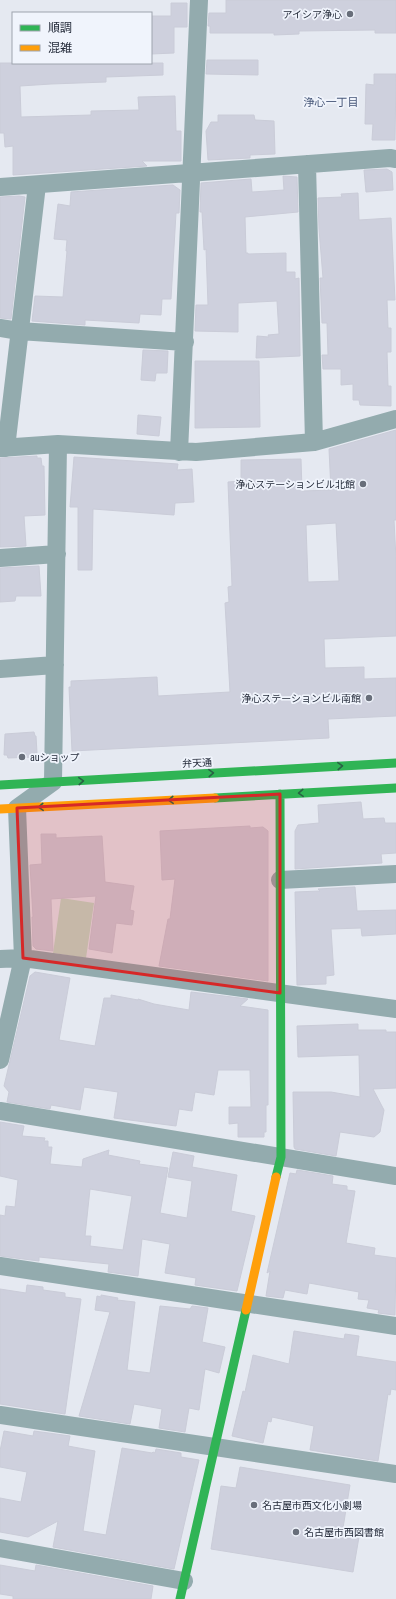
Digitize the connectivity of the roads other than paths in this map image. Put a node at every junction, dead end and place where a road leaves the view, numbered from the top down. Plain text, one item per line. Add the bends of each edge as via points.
1 (199, 0) edge
2 (396, 159) edge
3 (307, 164) junction
4 (191, 173) junction
5 (37, 185) junction
6 (0, 187) edge
7 (0, 328) edge
8 (19, 331) junction
9 (185, 342) junction
10 (396, 419) edge
11 (314, 442) junction
12 (58, 444) junction
13 (3, 448) edge
14 (179, 452) junction
15 (57, 554) junction
16 (0, 558) edge
17 (55, 665) junction
18 (0, 669) edge
19 (396, 763) edge
20 (53, 782) junction
21 (0, 785) edge
22 (396, 788) edge
23 (280, 794) junction
24 (8, 809) edge
25 (396, 874) edge
26 (280, 880) junction
27 (23, 958) junction
28 (0, 959) edge
29 (280, 993) junction
30 (396, 1009) edge
31 (0, 1060) edge
32 (0, 1111) edge
33 (280, 1157) junction
34 (396, 1176) edge
35 (0, 1266) edge
36 (248, 1302) junction
37 (396, 1326) edge
38 (0, 1415) edge
39 (215, 1447) junction
40 (396, 1474) edge
41 (0, 1548) edge
42 (184, 1581) junction
43 (180, 1599) edge

1 - 4 street
2 - 3 street
3 - 4 street
3 - 11 street
4 - 5 street
4 - 9 street
5 - 6 street
5 - 8 street
7 - 8 street
8 - 9 street
8 - 13 street
9 - 14 street
10 - 11 street
11 - 14 street
12 - 13 street
12 - 14 street
12 - 15 street
15 - 16 street
15 - 17 street
17 - 18 street
17 - 20 street
20 -> 19 street, 弁天通
20 - 21 street, 弁天通
20 - 24 street
22 -> 23 street
23 -> 24 street
23 - 26 street
24 - 27 street
25 - 26 street
26 - 29 street
27 - 28 street
27 - 29 street
27 - 31 street
29 - 30 street
29 - 33 street
32 - 33 street
33 - 34 street
33 - 36 street
35 - 36 street
36 - 37 street
36 - 39 street
38 - 39 street
39 - 40 street
39 - 42 street
41 - 42 street
42 - 43 street

